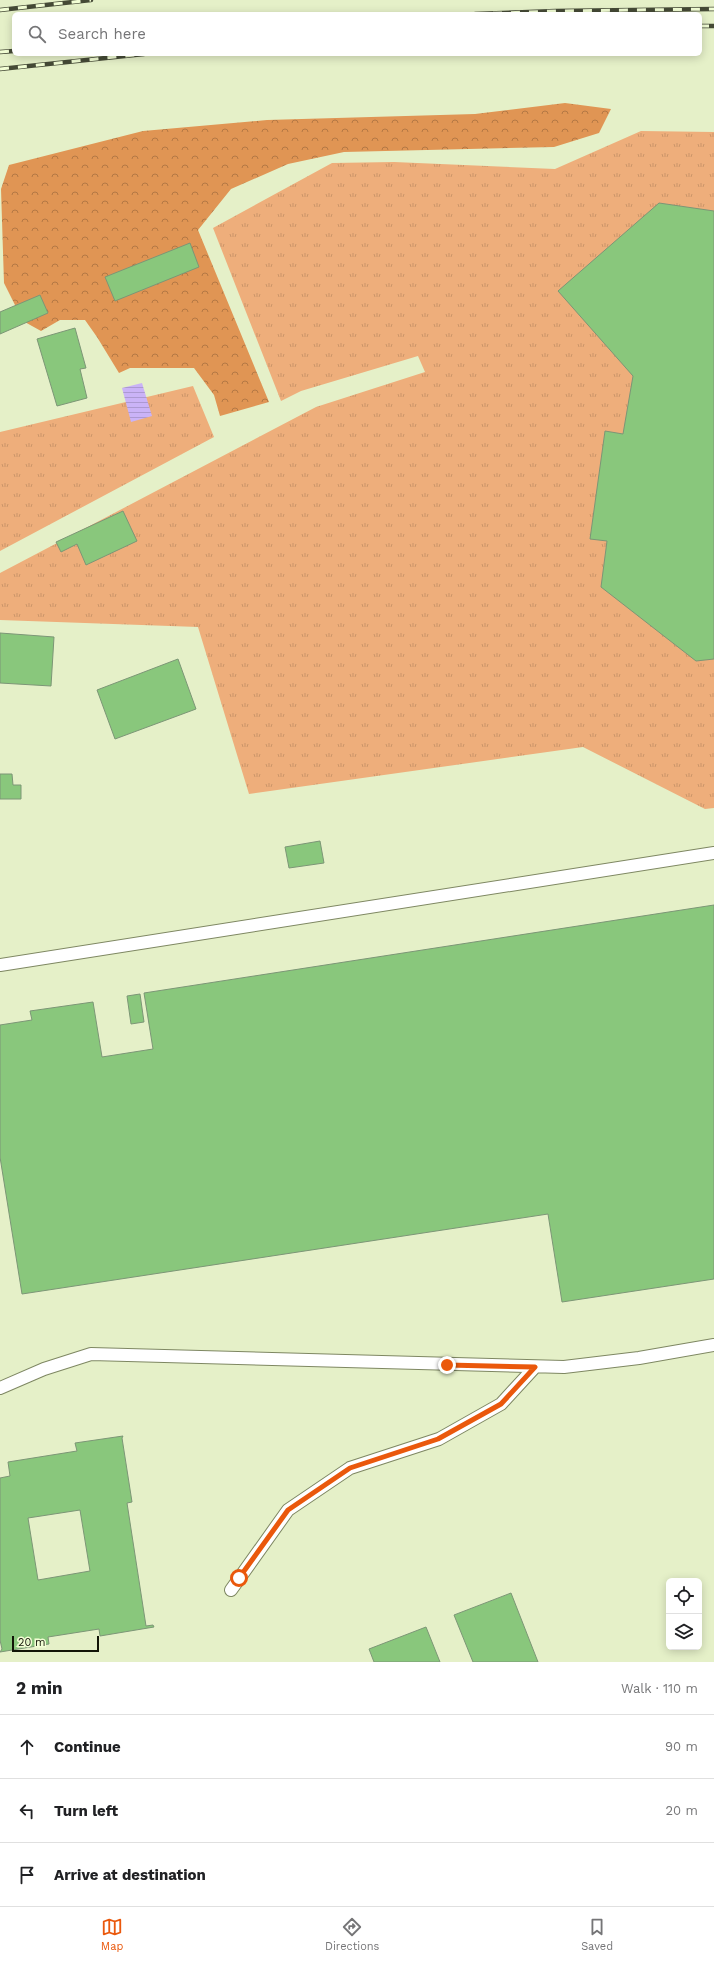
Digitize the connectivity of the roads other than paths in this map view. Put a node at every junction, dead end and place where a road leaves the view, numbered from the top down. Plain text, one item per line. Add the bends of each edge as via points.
1 (714, 853) edge
2 (0, 965) edge
3 (714, 1345) edge
4 (535, 1367) junction
5 (0, 1388) edge
6 (231, 1590) dead end

1 - 2 lane
3 - 4 lane via 598,1363
4 - 5 lane via 91,1354 44,1369
4 - 6 lane via 501,1404 438,1439 350,1468 288,1510

